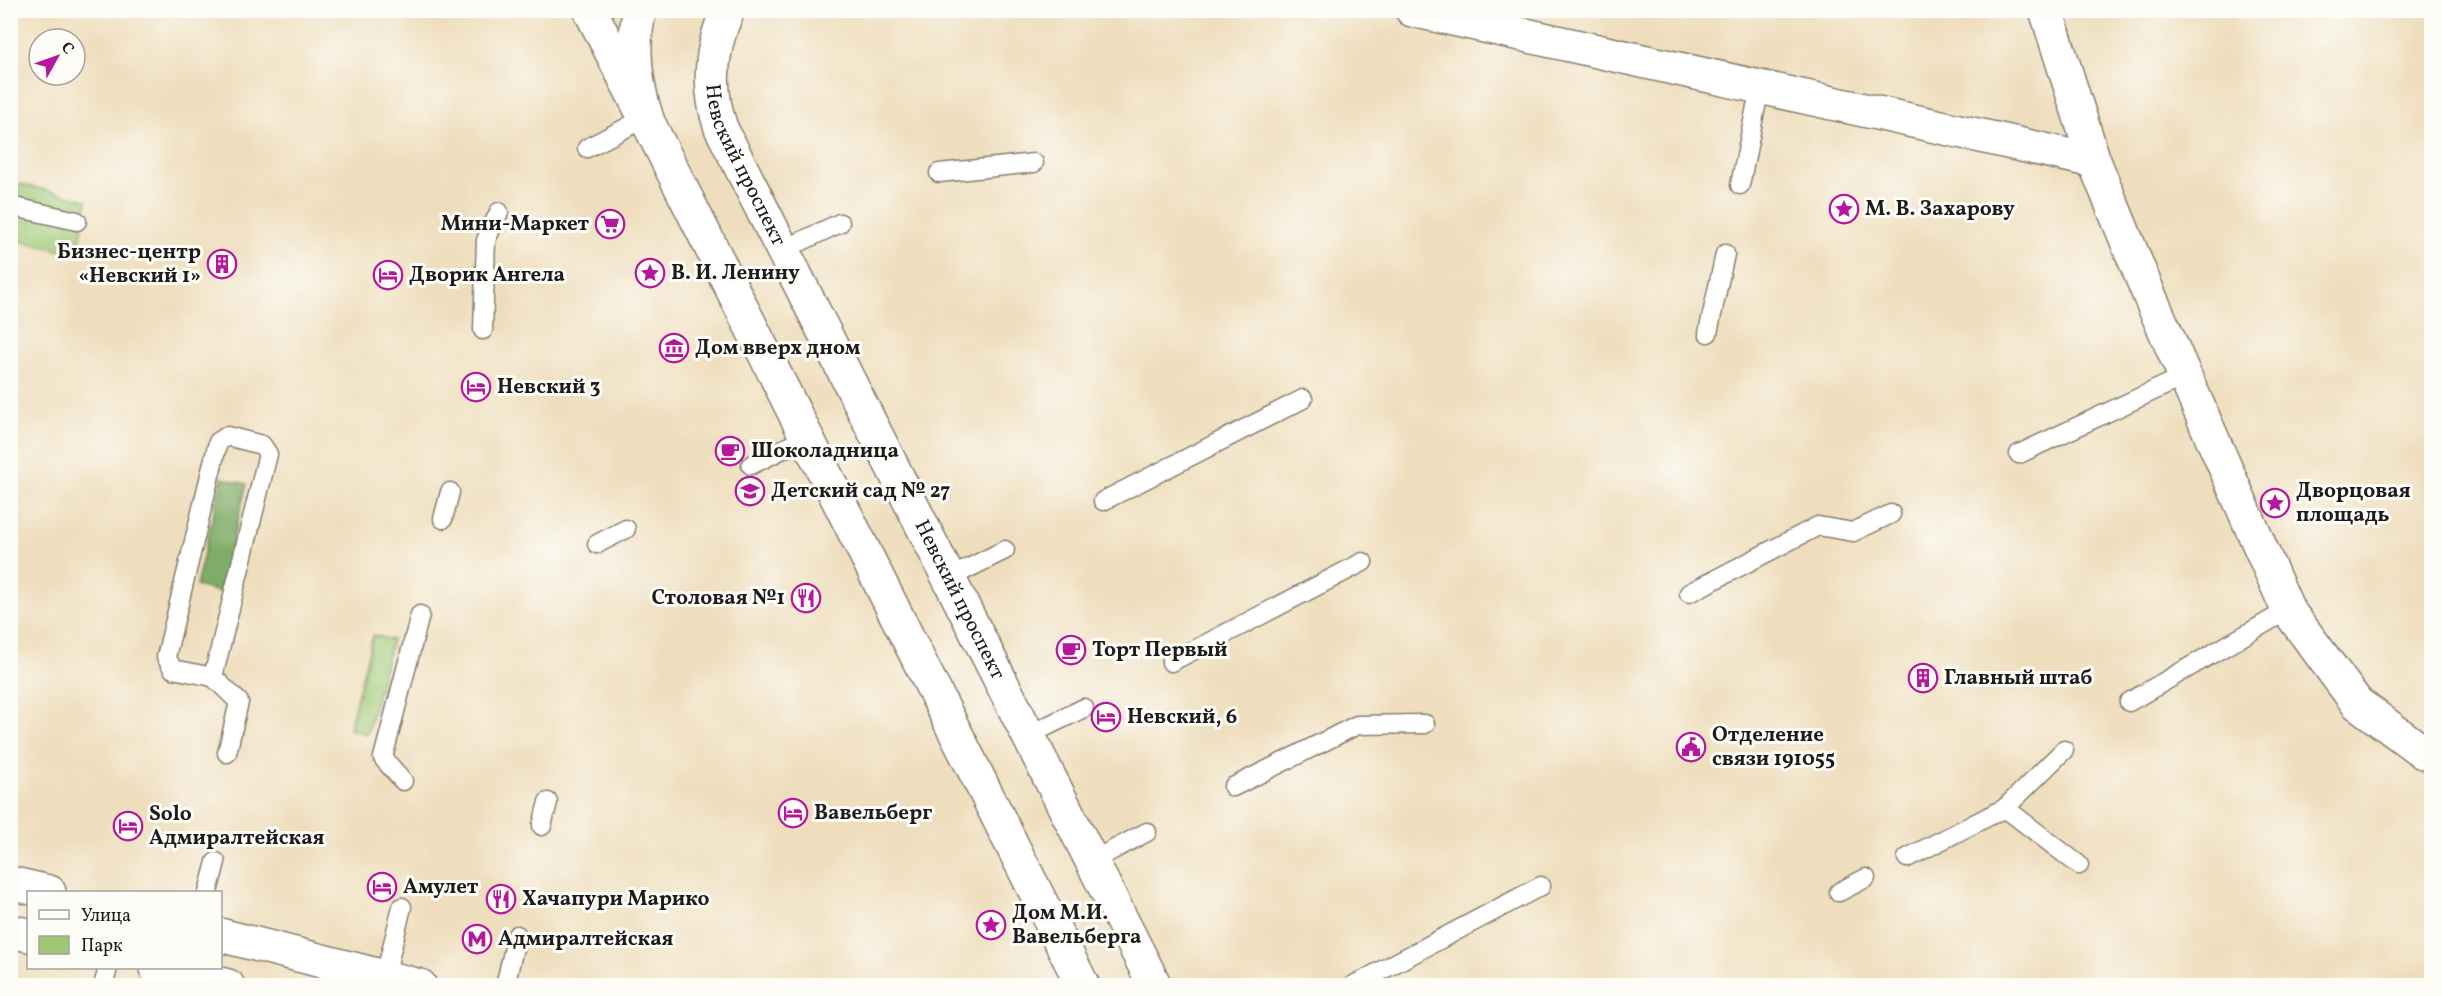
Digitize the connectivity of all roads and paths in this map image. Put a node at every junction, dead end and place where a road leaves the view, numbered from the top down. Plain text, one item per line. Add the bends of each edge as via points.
1 (590, 10) edge
2 (640, 10) edge
3 (728, 10) edge
4 (1412, 10) edge
5 (2046, 10) edge
6 (1760, 87) junction
7 (651, 128) junction
8 (587, 147) dead end
9 (2094, 161) junction
10 (1034, 163) dead end
11 (939, 173) dead end
12 (1740, 185) dead end
13 (10, 206) edge
14 (499, 212) dead end
15 (77, 221) dead end
16 (840, 223) dead end
17 (783, 250) junction
18 (1725, 254) dead end
19 (483, 330) dead end
20 (1708, 333) dead end
21 (2186, 376) junction
22 (1303, 399) dead end
23 (807, 437) junction
24 (2019, 454) dead end
25 (751, 465) dead end
26 (450, 492) dead end
27 (1103, 501) dead end
28 (1891, 514) dead end
29 (443, 519) dead end
30 (626, 529) dead end
31 (597, 544) dead end
32 (1005, 550) dead end
33 (1363, 562) dead end
34 (949, 578) junction
35 (1689, 593) dead end
36 (2288, 610) junction
37 (420, 615) dead end
38 (1171, 662) dead end
39 (213, 677) junction
40 (2129, 702) dead end
41 (1084, 708) dead end
42 (1425, 724) dead end
43 (1029, 735) junction
44 (2064, 750) dead end
45 (227, 753) dead end
46 (2432, 755) edge
47 (403, 781) dead end
48 (1233, 787) dead end
49 (548, 802) dead end
50 (2005, 808) junction
51 (542, 826) dead end
52 (1147, 832) dead end
53 (1907, 858) dead end
54 (1092, 861) junction
55 (216, 862) dead end
56 (2079, 865) dead end
57 (1866, 878) dead end
58 (10, 883) edge
59 (1541, 886) dead end
60 (45, 891) edge
61 (208, 891) edge
62 (1839, 892) dead end
63 (402, 907) dead end
64 (10, 931) edge
65 (27, 935) edge
66 (222, 935) edge
67 (517, 935) dead end
68 (108, 969) edge
69 (160, 969) edge
70 (385, 976) junction
71 (103, 986) edge
72 (228, 986) edge
73 (420, 986) edge
74 (505, 986) edge
75 (1083, 986) edge
76 (1155, 986) edge
77 (1352, 986) edge

1 - 7 main road
2 - 7 main road via 635,51 638,88
3 - 17 main road, Невский проспект via 717,36 713,62 716,114
4 - 6 main road
5 - 9 main road
6 - 9 main road
6 - 12 lane
7 - 8 lane
7 - 23 main road
9 - 21 main road
10 - 11 lane
13 - 15 lane
14 - 19 lane via 486,240
16 - 17 lane
17 - 34 main road, Невский проспект
18 - 20 lane
21 - 24 lane
21 - 36 main road
22 - 27 lane
23 - 25 lane
23 - 75 main road
26 - 29 lane
28 - 35 lane via 1853,532 1818,526
30 - 31 lane
32 - 34 lane
33 - 38 lane
34 - 43 main road, Невский проспект
36 - 40 lane
36 - 46 main road via 2357,703
37 - 47 lane via 383,758
39 - 39 lane via 268,454 262,445 227,436 218,442 166,657 173,669
39 - 45 lane via 239,702
41 - 43 lane
42 - 48 lane via 1357,725
43 - 54 main road, Невский проспект
44 - 50 lane
49 - 51 lane
50 - 53 lane
50 - 56 lane
52 - 54 lane
54 - 76 main road, Невский проспект
55 - 61 lane
57 - 62 lane
58 - 60 main road
59 - 77 lane
63 - 70 lane
64 - 65 main road
66 - 70 main road
67 - 74 lane
68 - 71 lane
69 - 72 main road
70 - 73 main road

